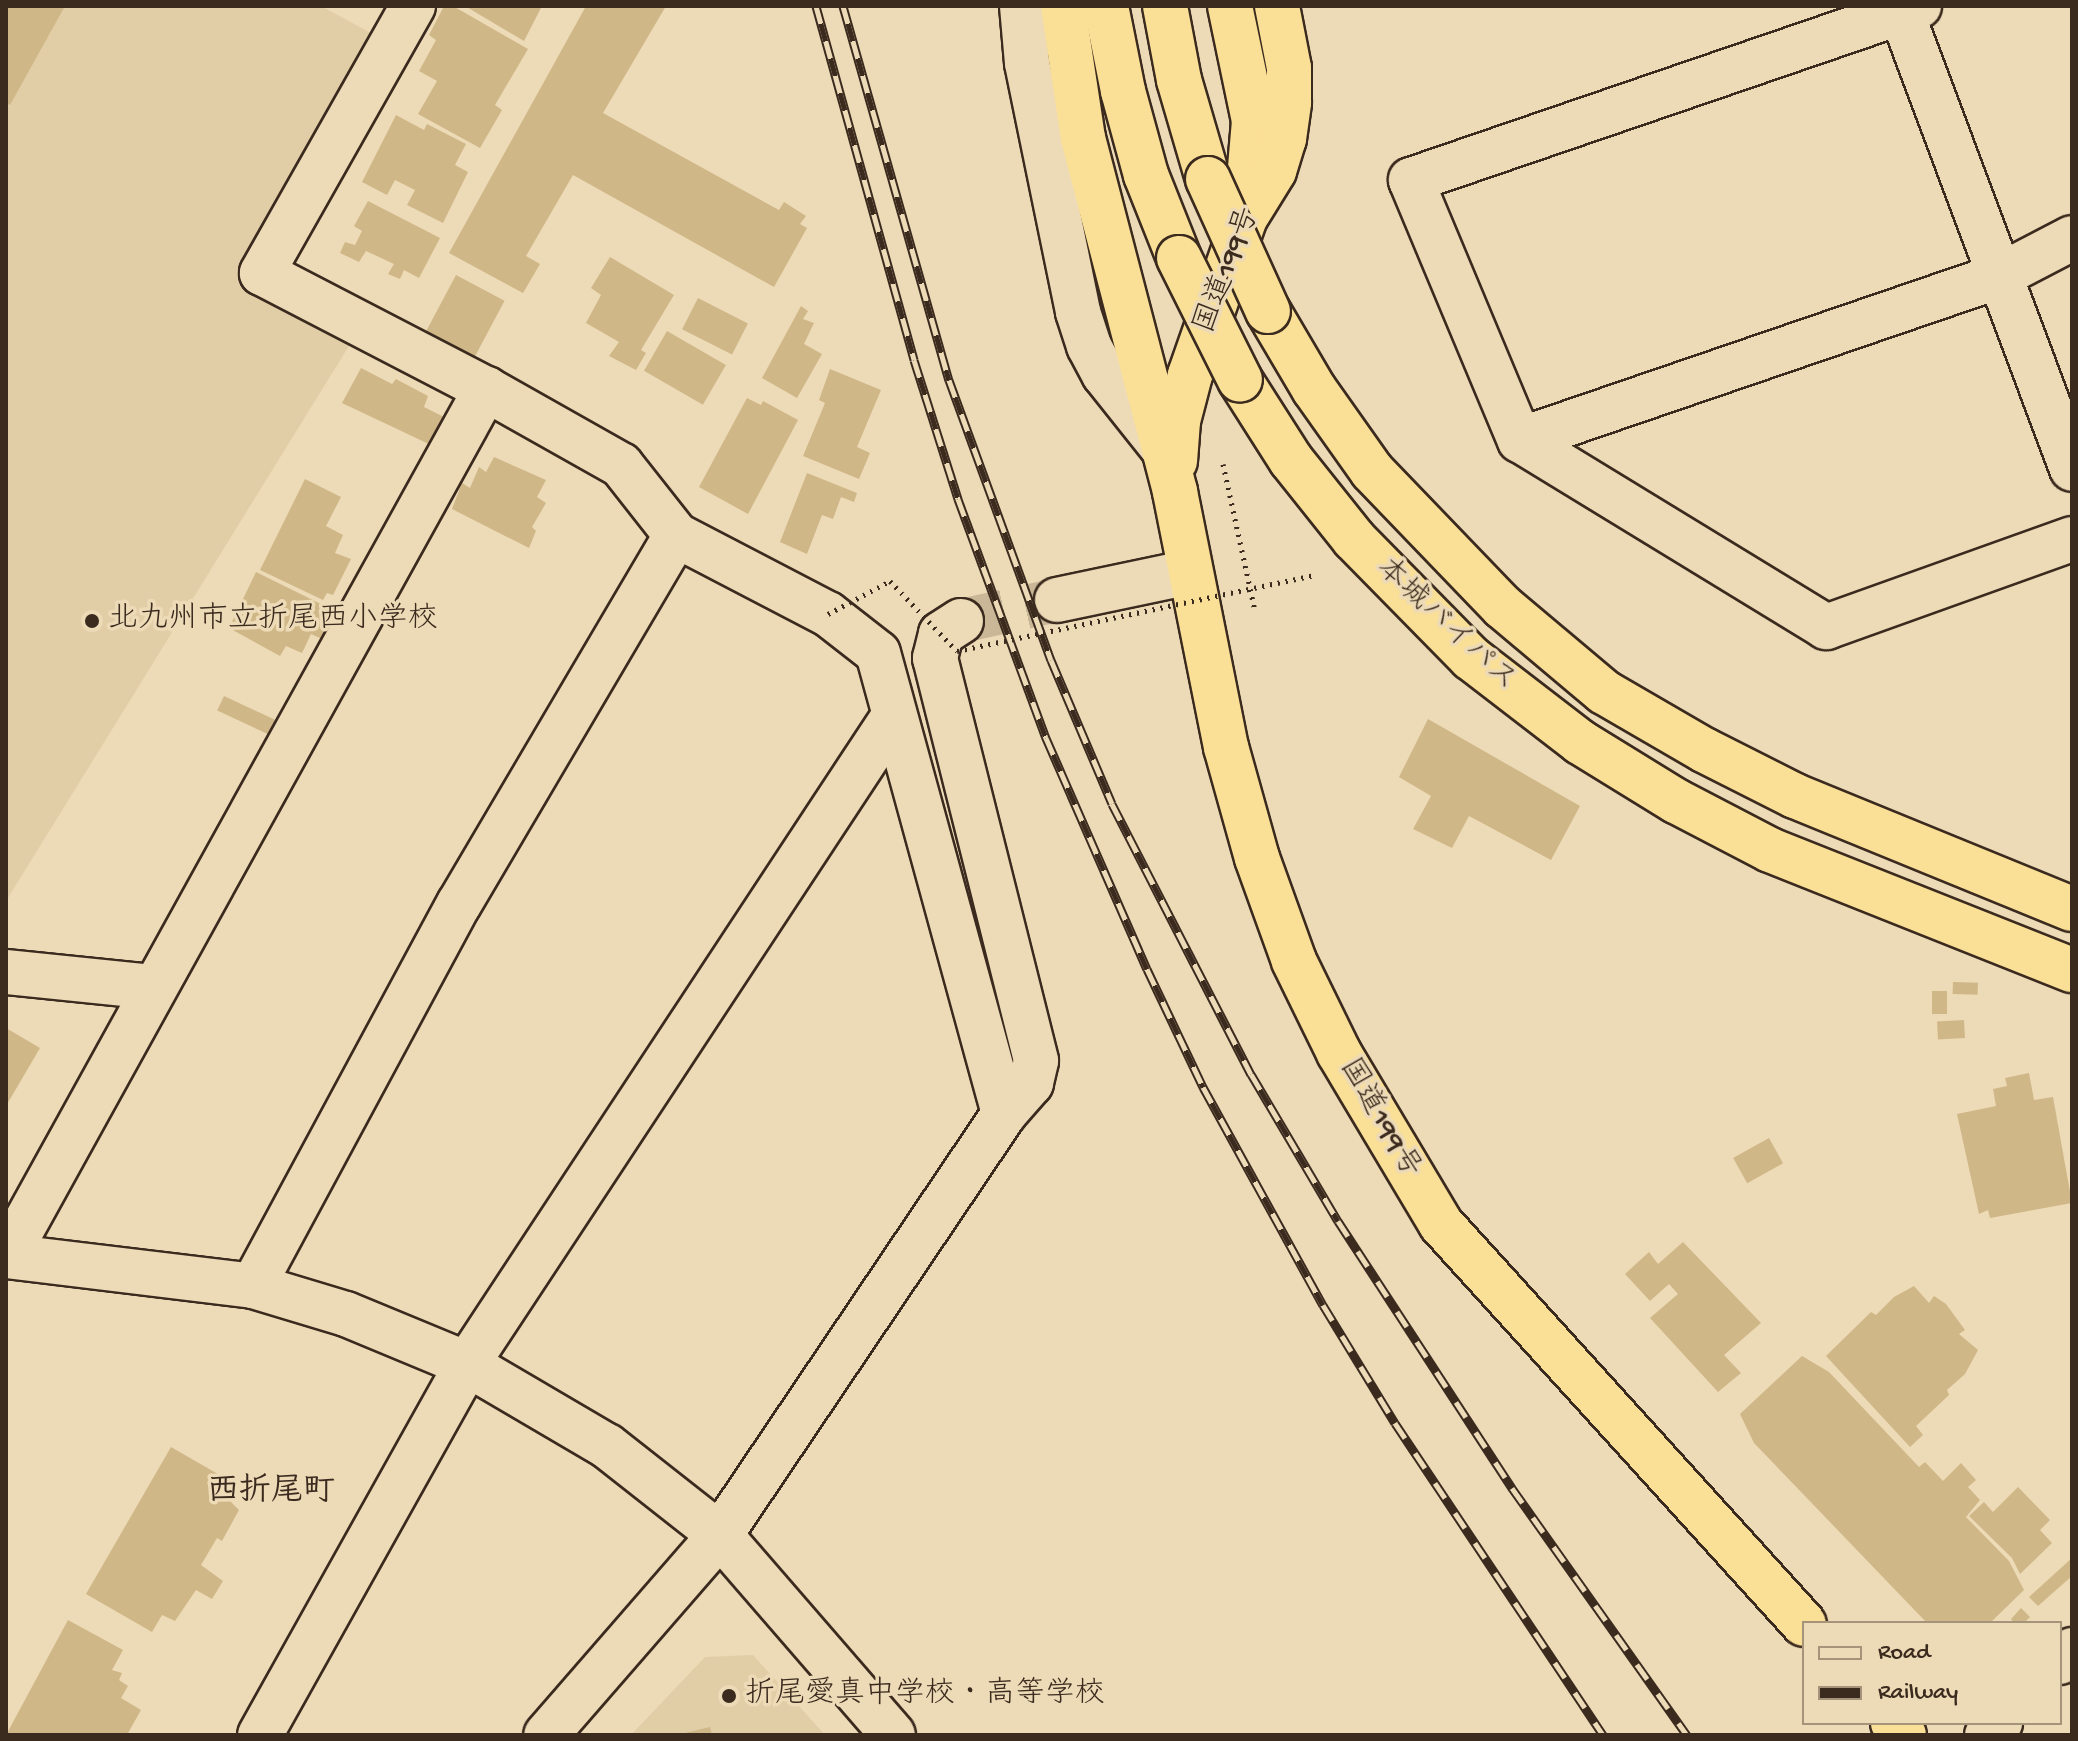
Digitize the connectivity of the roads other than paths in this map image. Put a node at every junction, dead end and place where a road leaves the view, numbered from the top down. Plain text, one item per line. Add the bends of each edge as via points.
1 (1022, 6) edge
2 (1063, 6) edge
3 (1106, 6) edge
4 (1165, 6) edge
5 (1230, 6) edge
6 (1277, 6) edge
7 (1907, 9) edge
8 (396, 12) edge
9 (1245, 218) junction
10 (2072, 238) edge
11 (1999, 276) junction
12 (486, 389) junction
13 (1520, 440) junction
14 (1162, 447) junction
15 (2072, 469) edge
16 (1175, 492) junction
17 (676, 535) junction
18 (2072, 539) edge
19 (1190, 572) junction
20 (1057, 600) tunnel mouth
21 (961, 621) tunnel mouth
22 (894, 716) junction
23 (2072, 909) edge
24 (2072, 970) edge
25 (6, 972) edge
26 (154, 987) junction
27 (1004, 1114) junction
28 (7, 1256) edge
29 (253, 1286) junction
30 (467, 1364) junction
31 (720, 1535) junction
32 (1802, 1622) edge
33 (260, 1735) edge
34 (546, 1735) edge
35 (893, 1735) edge

1 - 14 street via 1027,63 1078,312 1104,374
2 - 14 highway, 国道199号 via 1083,138
3 - 24 highway, 本城バイパス, bridge via 1146,175 1179,258 1240,380 1291,460 1354,539 1471,658 1580,742 1770,850
4 - 23 highway, 本城バイパス, bridge via 1179,80 1208,179 1268,311 1372,471 1503,607 1604,692 1704,750 1795,796
5 - 9 highway via 1254,121
6 - 9 highway, 国道199号 via 1289,68 1284,139 1274,171
7 - 11 street
7 - 13 street via 1411,180
8 - 12 street via 262,273
9 - 16 highway, 国道199号 via 1178,421
10 - 11 street
11 - 13 street
11 - 15 street
12 - 17 street via 621,465
12 - 26 street
13 - 18 street via 1826,627
14 - 16 highway, 国道199号
16 - 19 highway, 国道199号
17 - 22 street via 828,614 878,653
17 - 29 street via 459,904
19 - 20 street
19 - 32 highway, 国道199号 via 1226,747 1257,858 1294,961 1391,1145 1441,1224
21 - 27 street via 941,634 935,658 1036,1061 1031,1083
22 - 27 street
22 - 30 street
25 - 26 street
26 - 28 street
27 - 31 street
28 - 29 street
29 - 30 street via 346,1314
30 - 31 street via 607,1446
30 - 33 street
31 - 34 street
31 - 35 street

